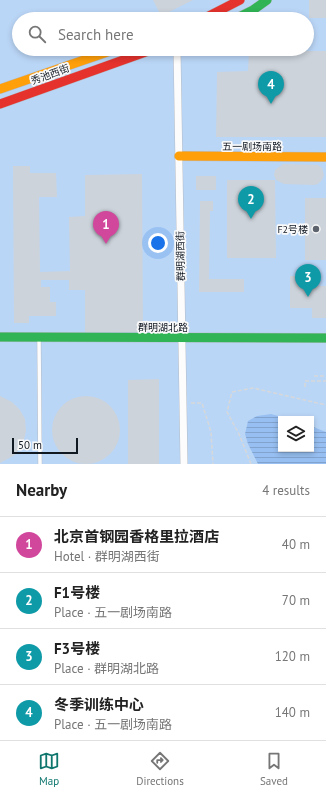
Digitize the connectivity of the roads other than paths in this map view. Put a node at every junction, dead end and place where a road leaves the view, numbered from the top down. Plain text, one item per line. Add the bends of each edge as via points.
1 (240, 0) edge
2 (267, 0) edge
3 (218, 12) edge
4 (249, 12) edge
5 (96, 56) edge
6 (134, 56) edge
7 (177, 56) edge
8 (0, 89) edge
9 (0, 104) edge
10 (179, 156) junction
11 (326, 157) edge
12 (0, 337) edge
13 (39, 337) junction
14 (182, 338) junction
15 (326, 338) edge
16 (40, 464) edge
17 (184, 464) edge

1 - 3 street
2 - 4 street
5 - 8 street, 秀池西街
6 - 9 street, 秀池西街
7 - 10 street, 群明湖西街
10 - 11 street, 五一剧场南路
10 - 14 street, 群明湖西街
12 - 13 street, 群明湖北路
13 - 14 street, 群明湖北路
13 - 16 lane
14 - 15 street, 群明湖北路
14 - 17 street, 群明湖西街

